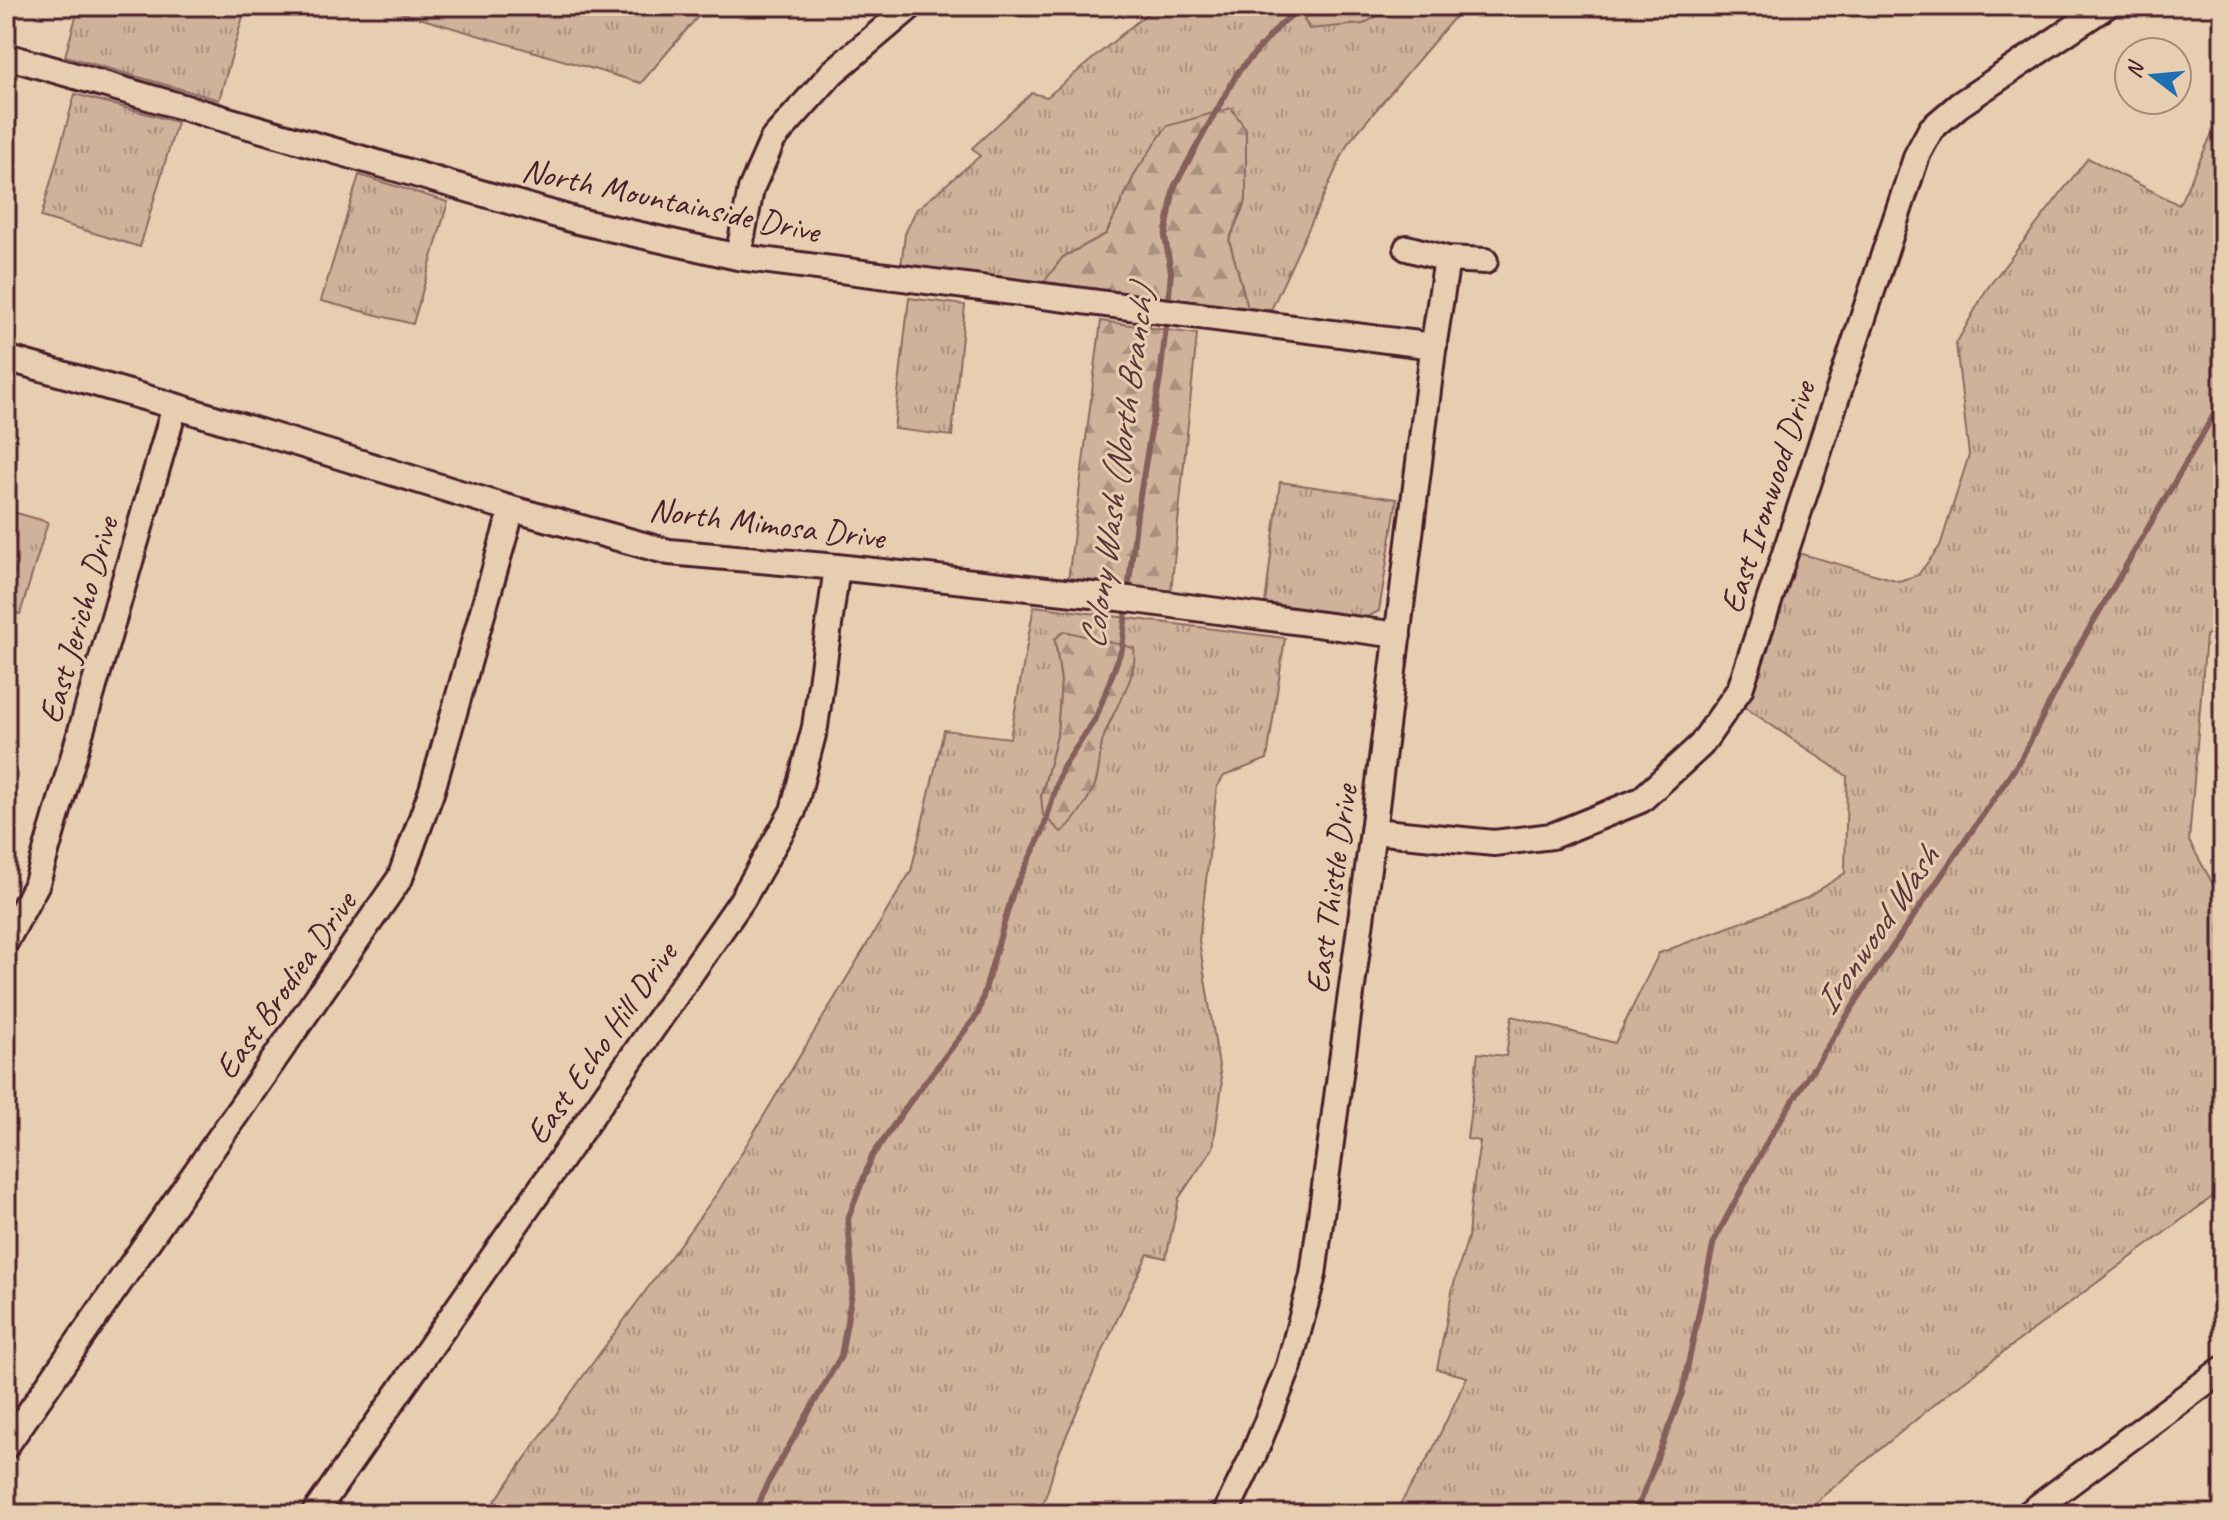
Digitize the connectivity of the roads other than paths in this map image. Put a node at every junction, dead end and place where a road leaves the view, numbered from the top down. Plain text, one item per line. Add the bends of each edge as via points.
1 (911, 6) edge
2 (2106, 6) edge
3 (6, 56) edge
4 (1407, 248) dead end
5 (738, 257) junction
6 (1447, 259) junction
7 (1485, 261) dead end
8 (1434, 346) junction
9 (6, 358) edge
10 (175, 406) junction
11 (512, 509) junction
12 (837, 567) junction
13 (1398, 635) junction
14 (1373, 831) junction
15 (6, 941) edge
16 (2223, 1369) edge
17 (6, 1446) edge
18 (314, 1514) edge
19 (1225, 1514) edge
20 (2028, 1514) edge

1 - 5 street via 833,72 773,139 751,189
2 - 14 street, East Ironwood Drive via 1931,129 1917,155 1740,689 1701,745 1641,800 1552,836 1494,843
3 - 5 street, North Mountainside Drive via 578,221
4 - 6 street
5 - 8 street, North Mountainside Drive
6 - 7 street
6 - 8 street, East Thistle Drive
8 - 13 street, East Thistle Drive
9 - 10 street, North Mimosa Drive
10 - 11 street, North Mimosa Drive
10 - 15 street, East Jericho Drive via 37,883
11 - 12 street, North Mimosa Drive via 669,552
11 - 17 street, East Brodiea Drive via 432,790 400,878
12 - 13 street, North Mimosa Drive
12 - 18 street, East Echo Hill Drive via 815,727 793,811 742,900
13 - 14 street, East Thistle Drive
14 - 19 street, East Thistle Drive via 1313,1275 1289,1366
16 - 20 street

